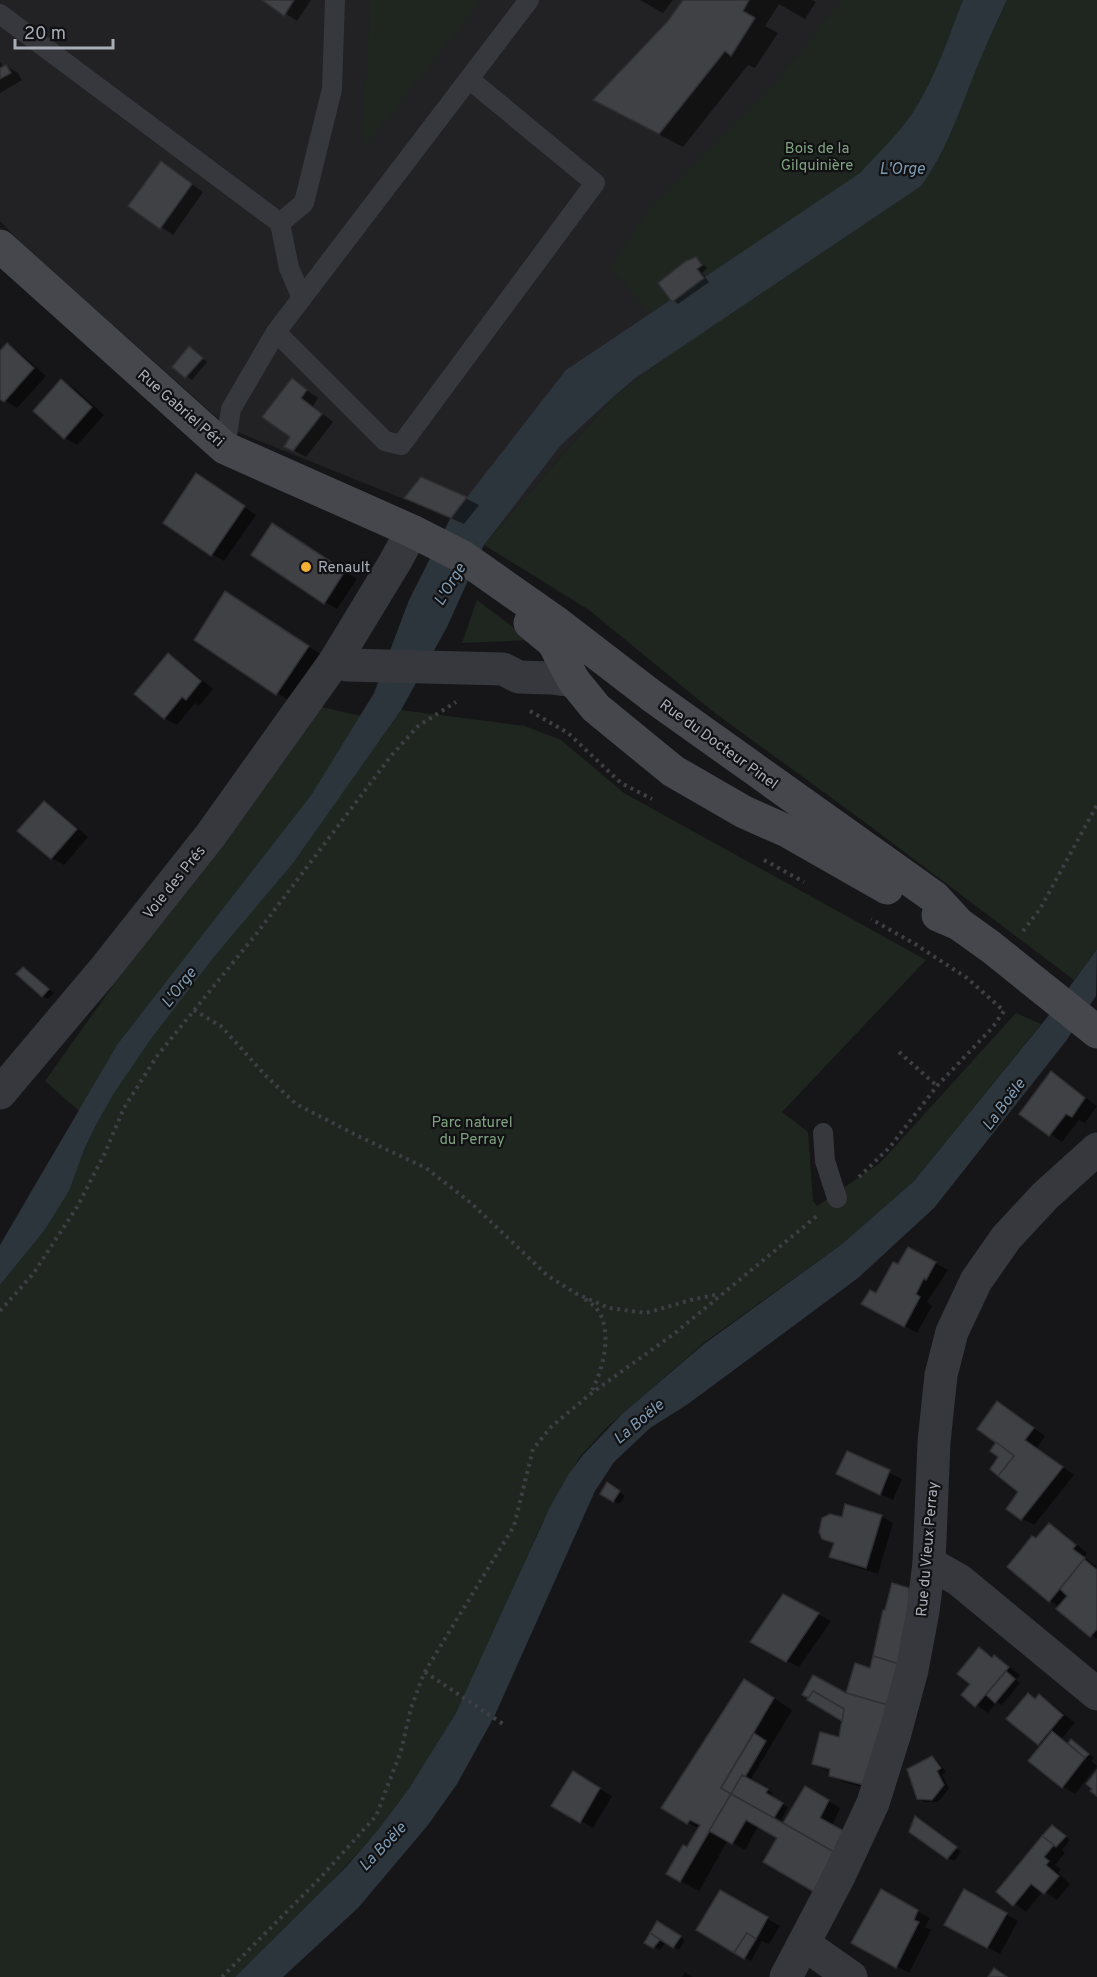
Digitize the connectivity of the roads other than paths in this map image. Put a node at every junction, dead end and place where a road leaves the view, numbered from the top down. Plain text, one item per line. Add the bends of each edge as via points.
1 (335, 0) edge
2 (529, 0) edge
3 (0, 14) edge
4 (469, 79) junction
5 (280, 223) junction
6 (0, 246) edge
7 (302, 298) junction
8 (276, 332) junction
9 (225, 448) junction
10 (418, 534) junction
11 (487, 574) junction
12 (341, 663) junction
13 (614, 667) junction
14 (571, 674) junction
15 (959, 924) junction
16 (1097, 1031) edge
17 (0, 1093) edge
18 (823, 1133) dead end
19 (1097, 1149) edge
20 (837, 1198) road end
21 (929, 1563) junction
22 (1097, 1694) edge
23 (804, 1944) junction
24 (786, 1977) edge
25 (851, 1977) edge

1 - 5 lane via 332,89 304,203
2 - 4 lane
3 - 5 lane
4 - 7 lane
4 - 8 lane via 595,183 402,446 385,441
5 - 7 lane via 289,268
6 - 9 main road, Rue Gabriel Péri
7 - 8 lane
8 - 9 lane via 231,409
9 - 10 main road, Rue Gabriel Péri
10 - 11 main road, Rue Gabriel Péri
10 - 12 street, Voie des Prés via 395,562
11 - 13 main road, Rue du Docteur Pinel
11 - 14 main road, Rue du Docteur Pinel via 524,618 553,642
12 - 14 street via 489,668 520,662
12 - 17 street, Voie des Prés via 103,971
13 - 14 street
13 - 15 main road, Rue du Docteur Pinel via 934,897
14 - 15 main road, Rue du Docteur Pinel via 596,708 673,771
15 - 16 main road, Rue du Docteur Pinel
18 - 20 lane via 825,1161
19 - 21 street, Rue du Vieux Perray via 1006,1238 976,1281 952,1332 941,1375 935,1431
21 - 22 street via 959,1580
21 - 23 street, Rue du Vieux Perray via 912,1670 876,1793
23 - 24 street, Rue du Vieux Perray
23 - 25 street

